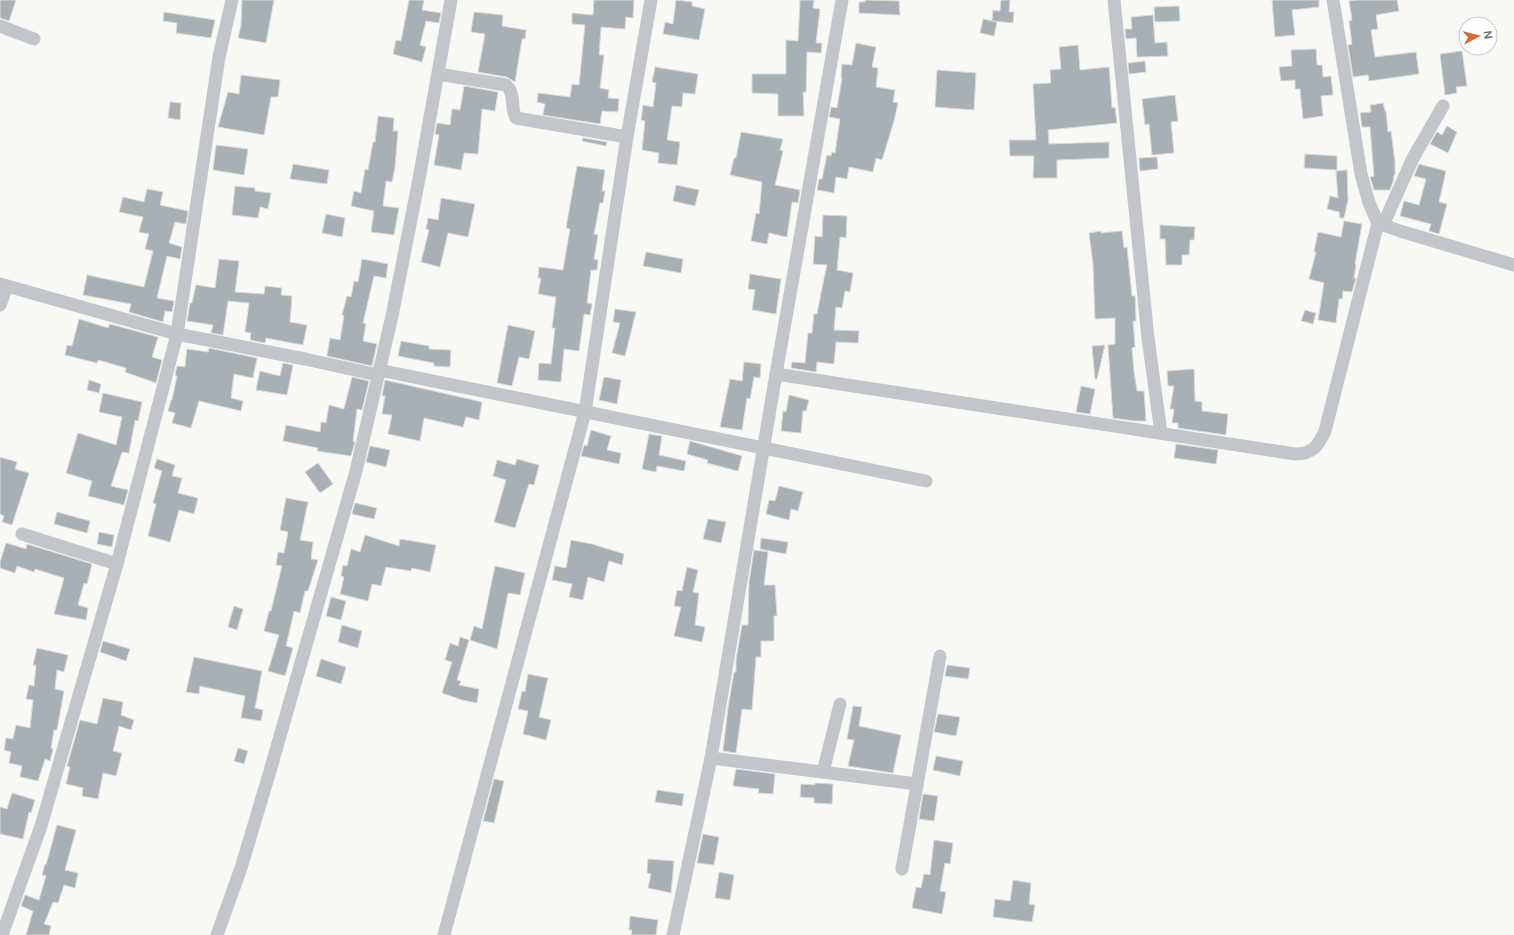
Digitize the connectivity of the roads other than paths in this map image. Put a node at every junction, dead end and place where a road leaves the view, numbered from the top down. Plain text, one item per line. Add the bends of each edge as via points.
1 (232, 0) edge
2 (451, 0) edge
3 (651, 0) edge
4 (842, 0) edge
5 (1114, 0) edge
6 (1333, 0) edge
7 (0, 26) edge
8 (34, 39) dead end
9 (438, 74) junction
10 (1443, 106) dead end
11 (627, 137) junction
12 (1381, 224) junction
13 (1514, 265) edge
14 (4, 285) edge
15 (0, 305) edge
16 (177, 334) junction
17 (378, 373) junction
18 (776, 374) junction
19 (585, 412) junction
20 (1161, 433) junction
21 (764, 448) junction
22 (926, 481) dead end
23 (22, 534) dead end
24 (117, 564) junction
25 (940, 656) dead end
26 (840, 704) dead end
27 (711, 758) junction
28 (823, 772) junction
29 (917, 784) junction
30 (902, 869) dead end
31 (2, 935) edge
32 (217, 935) edge
33 (444, 935) edge
34 (673, 935) edge

1 - 16 street via 219,57
2 - 9 street
3 - 11 street
4 - 18 street
5 - 20 street via 1148,338
6 - 12 street via 1361,174 1369,203
7 - 8 street
9 - 11 street via 506,86 512,94 516,118
9 - 17 street via 395,301
10 - 12 street via 1413,158
11 - 19 street
12 - 13 street
12 - 20 street via 1325,431 1317,448 1295,454
14 - 15 street
14 - 16 street
16 - 17 street
16 - 24 street
17 - 19 street
17 - 32 street via 356,471 241,868
18 - 20 street
18 - 21 street
19 - 21 street
19 - 33 street
21 - 22 street
21 - 27 street
23 - 24 street
24 - 31 street via 41,826
25 - 29 street
26 - 28 street
27 - 28 street
27 - 34 street
28 - 29 street
29 - 30 street

